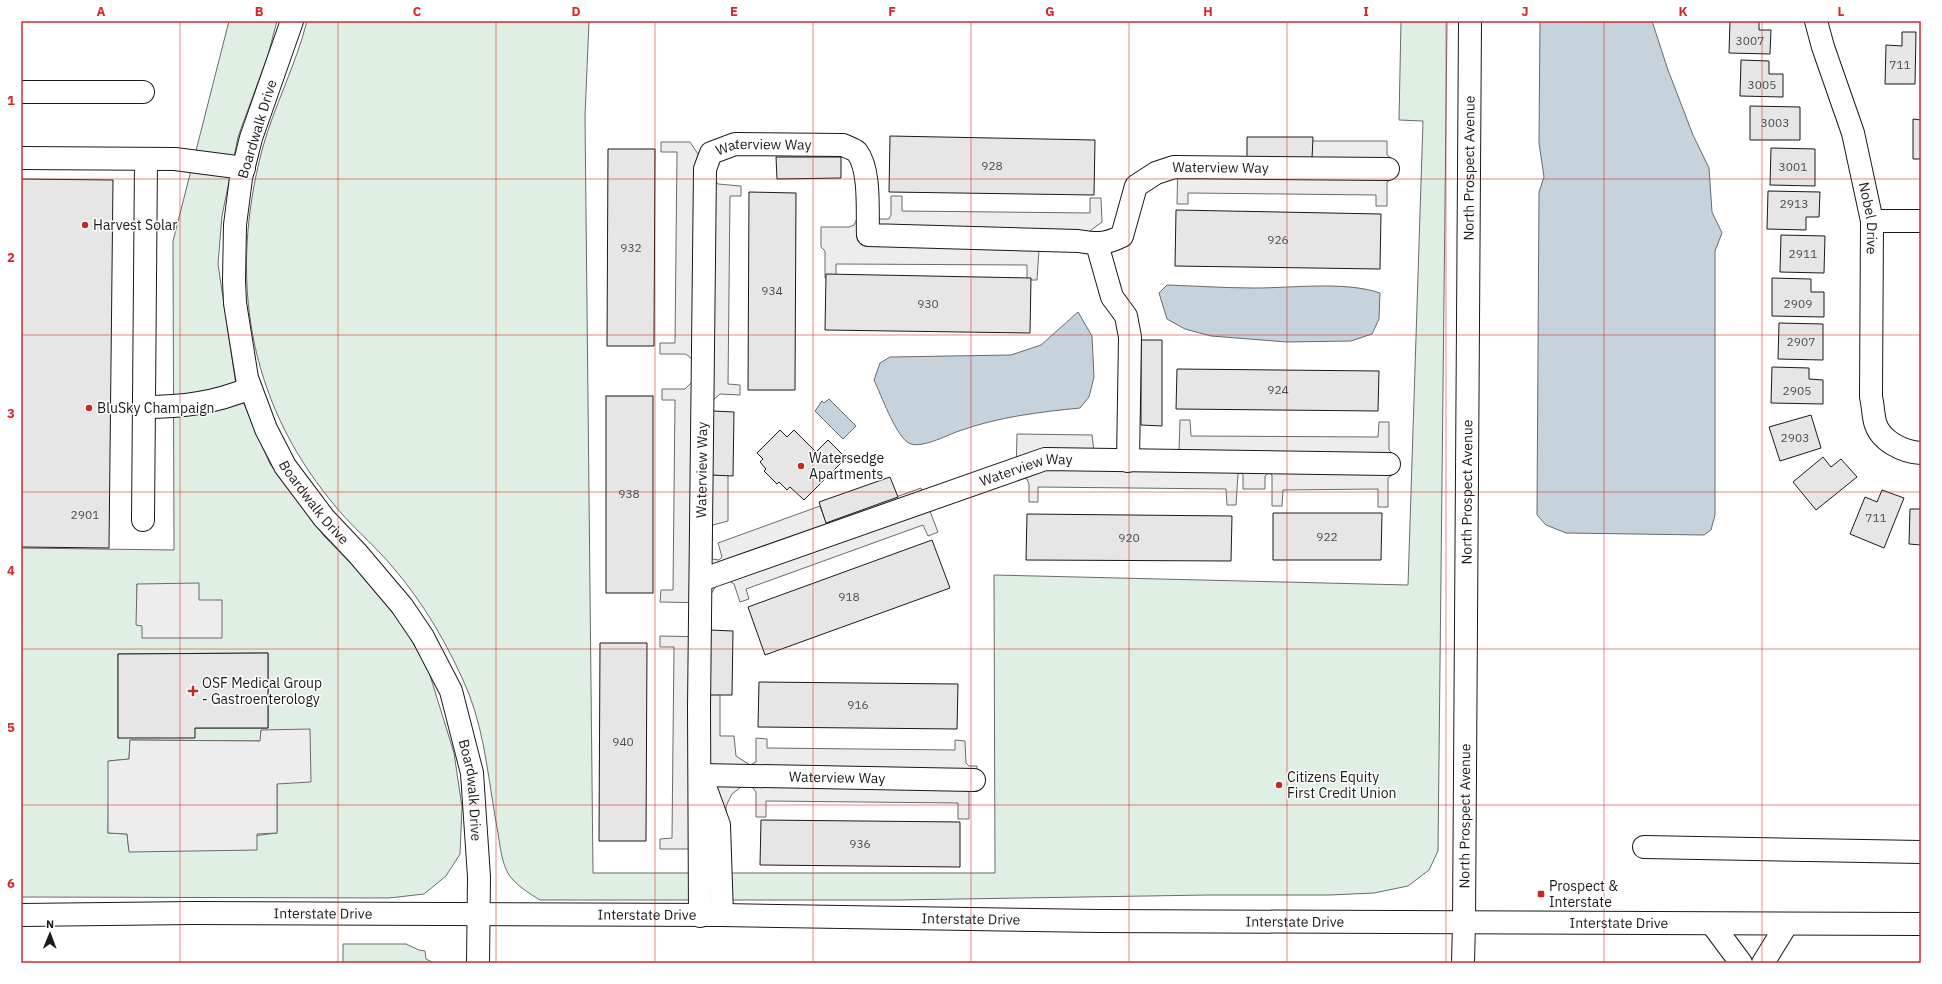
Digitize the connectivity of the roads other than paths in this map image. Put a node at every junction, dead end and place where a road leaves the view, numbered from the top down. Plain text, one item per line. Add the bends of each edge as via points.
1 (292, 21) edge
2 (1470, 21) edge
3 (1816, 21) edge
4 (21, 92) edge
5 (143, 92) dead end
6 (21, 158) edge
7 (146, 159) junction
8 (244, 168) junction
9 (1388, 168) dead end
10 (1872, 221) junction
11 (1921, 221) edge
12 (1097, 244) junction
13 (250, 388) junction
14 (144, 407) junction
15 (1921, 453) edge
16 (1128, 461) junction
17 (1388, 464) dead end
18 (143, 520) dead end
19 (701, 580) junction
20 (701, 775) junction
21 (974, 780) dead end
22 (1644, 847) dead end
23 (1921, 852) edge
24 (21, 915) edge
25 (478, 915) junction
26 (722, 915) junction
27 (700, 916) junction
28 (1464, 923) junction
29 (1712, 924) junction
30 (1787, 924) junction
31 (1921, 924) edge
32 (478, 963) edge
33 (1463, 963) edge
34 (1741, 963) edge
35 (1763, 963) edge

1 - 8 street, Boardwalk Drive
2 - 28 street, North Prospect Avenue
3 - 10 street, Nobel Drive via 1853,133
4 - 5 street
6 - 7 street
7 - 8 street
7 - 14 street
8 - 13 street, Boardwalk Drive via 235,224 234,281 237,317
9 - 12 street, Waterview Way via 1174,167 1156,173 1136,186 1122,236 1110,242
10 - 11 street
10 - 15 street, Nobel Drive via 1872,397 1875,423 1880,434 1893,444 1911,452
12 - 16 street via 1112,297 1126,316 1130,337
12 - 19 street, Waterview Way via 1078,240 868,235 866,178 863,164 856,151 843,145 735,144 711,153 705,169
13 - 14 street via 228,397 181,407
13 - 25 street, Boardwalk Drive via 285,466 324,518 402,606 423,637 451,691 472,773 479,877
14 - 18 street
16 - 17 street, Waterview Way
16 - 19 street, Waterview Way via 1045,459
19 - 20 street, Waterview Way
20 - 21 street, Waterview Way
20 - 26 street, Waterview Way via 719,825
20 - 27 street, Waterview Way
22 - 23 street
24 - 25 street, Interstate Drive
25 - 27 street, Interstate Drive
25 - 32 street, Boardwalk Drive
26 - 27 street, Interstate Drive
26 - 28 street, Interstate Drive
28 - 29 street, Interstate Drive
28 - 33 street, North Prospect Avenue
29 - 30 street, Interstate Drive
29 - 34 street
30 - 31 street, Interstate Drive
30 - 35 street

